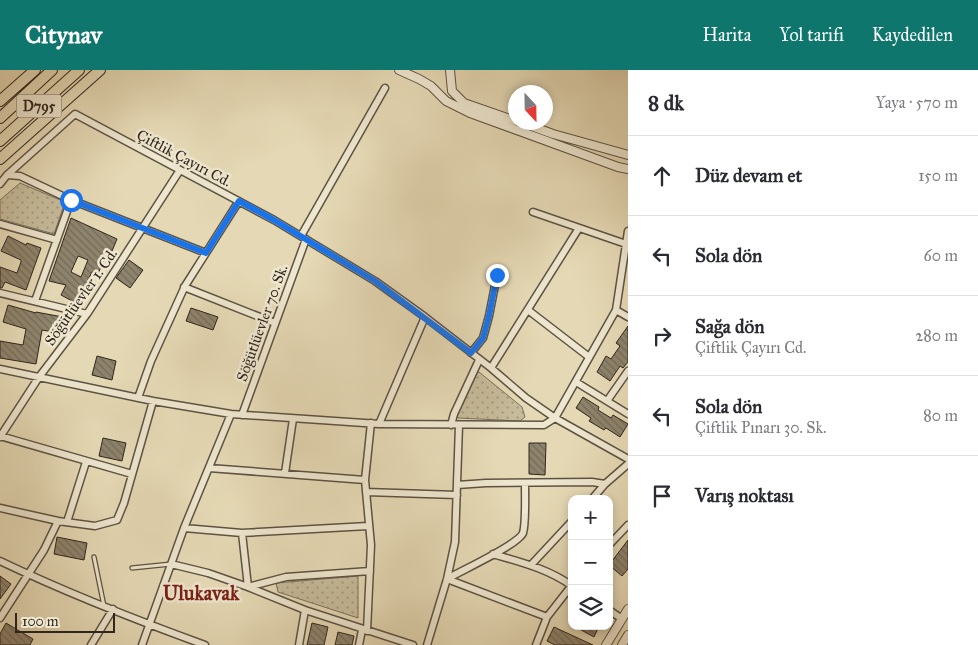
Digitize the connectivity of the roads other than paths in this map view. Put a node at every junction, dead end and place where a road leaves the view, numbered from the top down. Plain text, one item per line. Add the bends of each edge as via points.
1 (35, 70) edge
2 (52, 70) edge
3 (79, 70) edge
4 (100, 70) edge
5 (399, 70) edge
6 (450, 70) edge
7 (385, 88) dead end
8 (0, 101) edge
9 (0, 118) edge
10 (508, 118) edge
11 (542, 130) edge
12 (0, 141) edge
13 (628, 155) edge
14 (0, 159) edge
15 (628, 169) edge
16 (180, 170) junction
17 (7, 176) junction
18 (0, 184) edge
19 (71, 200) junction
20 (239, 201) junction
21 (533, 212) dead end
22 (0, 224) edge
23 (580, 228) junction
24 (142, 229) junction
25 (628, 230) edge
26 (304, 238) junction
27 (57, 240) junction
28 (626, 248) edge
29 (206, 253) junction
30 (497, 275) dead end
31 (184, 287) junction
32 (0, 293) edge
33 (35, 301) junction
34 (528, 310) junction
35 (616, 310) junction
36 (86, 314) junction
37 (426, 317) junction
38 (628, 317) edge
39 (275, 323) junction
40 (471, 353) junction
41 (589, 357) junction
42 (479, 360) junction
43 (491, 368) junction
44 (0, 369) edge
45 (628, 371) edge
46 (39, 377) junction
47 (576, 382) junction
48 (138, 398) junction
49 (153, 401) junction
50 (607, 402) junction
51 (231, 414) junction
52 (628, 414) edge
53 (242, 415) junction
54 (555, 418) junction
55 (293, 419) junction
56 (375, 424) junction
57 (451, 425) junction
58 (459, 425) junction
59 (0, 436) edge
60 (628, 459) edge
61 (86, 462) junction
62 (628, 464) edge
63 (208, 468) junction
64 (285, 473) junction
65 (132, 474) junction
66 (365, 480) junction
67 (525, 483) junction
68 (605, 484) junction
69 (457, 485) junction
70 (366, 492) junction
71 (457, 495) junction
72 (595, 495) edge
73 (0, 508) edge
74 (58, 521) junction
75 (67, 522) junction
76 (568, 525) edge
77 (628, 525) edge
78 (368, 526) junction
79 (184, 528) junction
80 (242, 533) junction
81 (613, 541) edge
82 (493, 554) junction
83 (94, 558) dead end
84 (0, 561) edge
85 (172, 564) junction
86 (531, 565) junction
87 (132, 568) dead end
88 (370, 571) junction
89 (29, 575) junction
90 (446, 579) junction
91 (571, 585) edge
92 (248, 587) junction
93 (568, 591) edge
94 (104, 606) junction
95 (628, 609) edge
96 (113, 610) junction
97 (305, 610) junction
98 (613, 613) edge
99 (547, 617) junction
100 (0, 618) edge
101 (622, 619) junction
102 (150, 625) junction
103 (364, 630) junction
104 (628, 635) edge
105 (91, 645) edge
106 (142, 645) edge
107 (205, 645) edge
108 (298, 645) edge
109 (359, 645) edge
110 (413, 645) edge
111 (427, 645) edge
112 (536, 645) edge
113 (606, 645) edge
114 (622, 645) edge

1 - 8 highway
2 - 9 highway, D795
3 - 12 highway, D795
4 - 14 highway
5 - 15 street via 431,86 446,101 470,113
6 - 10 street via 452,92 464,103
7 - 26 street, Söğütlüevler 70. Sk.
11 - 13 street
16 - 17 street, Çiftlik Çayırı Cd. via 76,114
16 - 20 street, Çiftlik Çayırı Cd.
16 - 24 street, Söğütlüevler 1. Cd.
17 - 18 street
17 - 19 street via 20,176
19 - 24 street
19 - 27 street
20 - 26 street, Çiftlik Çayırı Cd.
20 - 29 street
21 - 23 street
22 - 27 street
23 - 28 street
23 - 34 street
24 - 29 street
24 - 36 street, Söğütlüevler 1. Cd.
25 - 28 street
26 - 37 street, Çiftlik Çayırı Cd.
26 - 39 street, Söğütlüevler 70. Sk.
27 - 33 street
28 - 35 street
29 - 31 street
30 - 40 street via 483,338
31 - 39 street
31 - 48 street
32 - 33 street
33 - 36 street
34 - 41 street
34 - 43 street
35 - 38 street
35 - 41 street
36 - 46 street, Söğütlüevler 1. Cd.
37 - 40 street, Çiftlik Çayırı Cd.
37 - 56 street
39 - 53 street, Söğütlüevler 70. Sk.
40 - 42 street, Çiftlik Çayırı Cd.
41 - 47 street
42 - 43 street, Çiftlik Çayırı Cd.
42 - 57 street
43 - 54 street, Çiftlik Çayırı Cd.
44 - 46 street
45 - 50 street
46 - 48 street
46 - 59 street, Söğütlüevler 1. Cd.
47 - 50 street
47 - 54 street
48 - 49 street
49 - 51 street
49 - 65 street
50 - 52 street
51 - 53 street
51 - 63 street
53 - 55 street
54 - 58 street via 544,425
54 - 60 street, Çiftlik Çayırı Cd.
55 - 56 street
55 - 64 street
56 - 57 street
56 - 66 street
57 - 58 street
58 - 69 street
59 - 61 street
61 - 65 street
61 - 75 street
62 - 68 street
63 - 64 street
63 - 79 street
64 - 66 street
65 - 75 street via 118,520 95,526
66 - 70 street
67 - 68 street
67 - 69 street
67 - 82 street via 522,535
68 - 72 street
69 - 71 street
70 - 71 street
70 - 78 street
71 - 90 street via 455,542
73 - 74 street
74 - 75 street
74 - 89 street
76 - 86 street
77 - 81 street
78 - 80 street
78 - 88 street
79 - 80 street
79 - 85 street
80 - 92 street
82 - 86 street
82 - 90 street
83 - 94 lane
84 - 89 street
85 - 87 lane
85 - 92 street
85 - 102 street
86 - 91 street
88 - 92 street via 286,577
88 - 103 street
89 - 94 street
89 - 100 street
90 - 99 street
90 - 111 street
92 - 97 street
93 - 99 street
94 - 96 street
95 - 101 street
96 - 102 street
96 - 105 street
97 - 103 street
97 - 108 street
98 - 101 street
99 - 112 street
101 - 113 street
102 - 106 street
102 - 107 street
103 - 109 street
103 - 110 street
104 - 114 street

